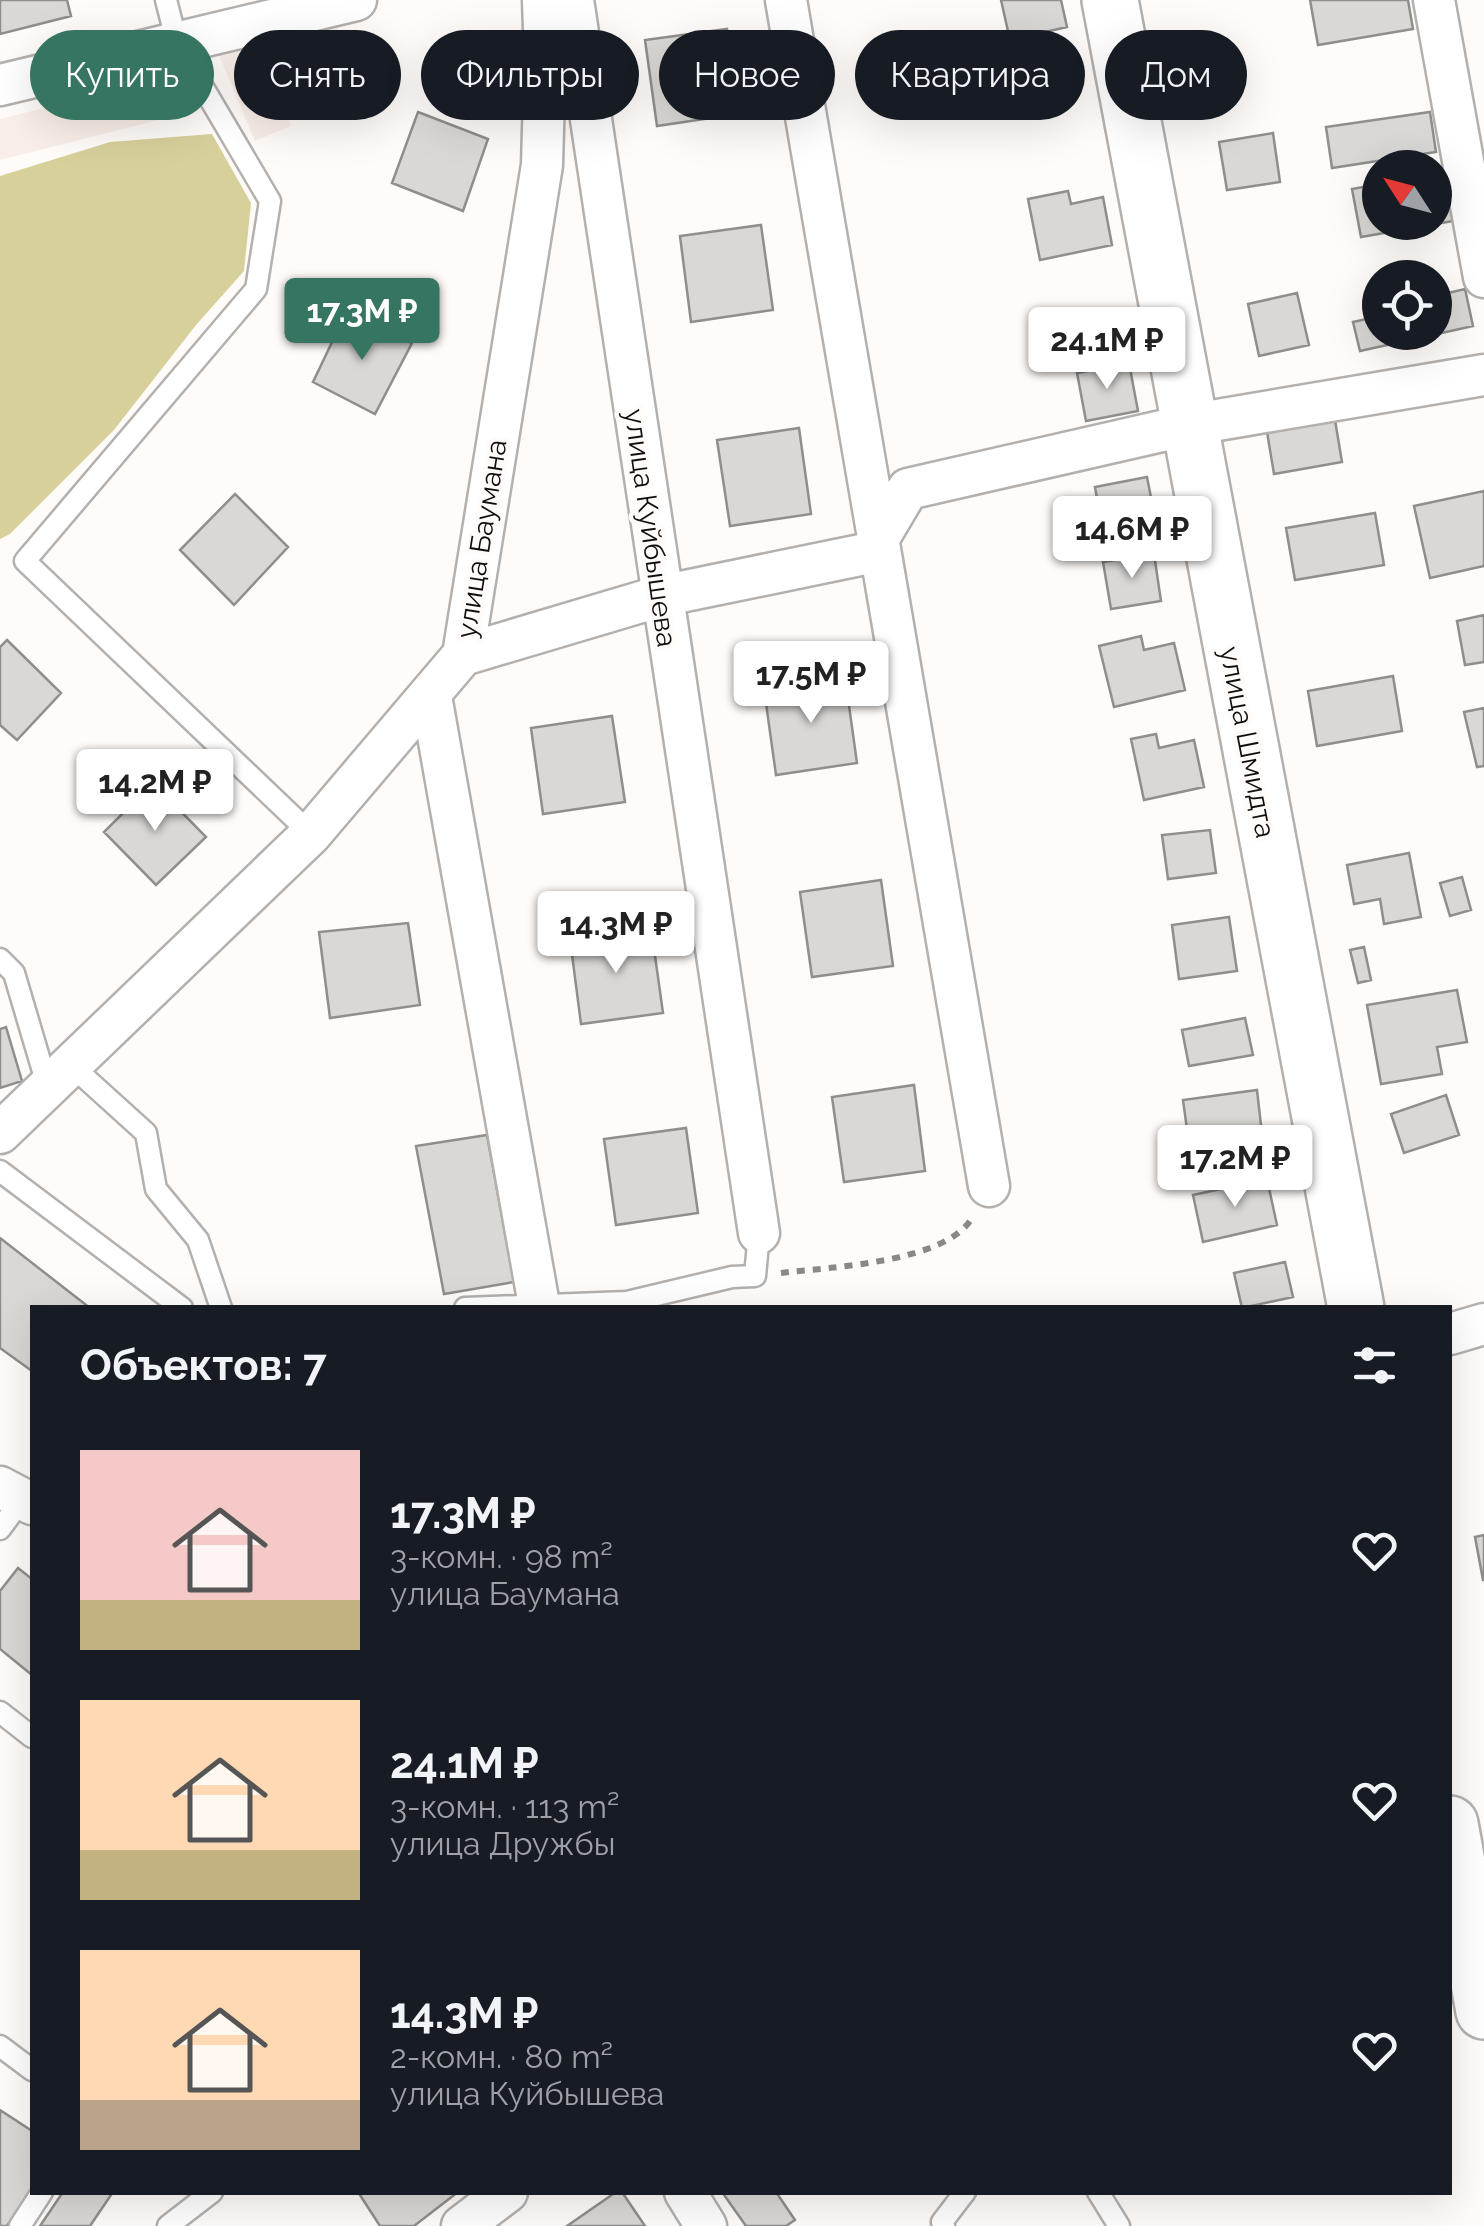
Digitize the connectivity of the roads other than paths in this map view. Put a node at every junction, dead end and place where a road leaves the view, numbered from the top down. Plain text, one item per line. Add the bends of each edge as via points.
1 (166, 0) edge
2 (356, 0) edge
3 (543, 0) edge
4 (573, 0) edge
5 (786, 0) edge
6 (1110, 0) edge
7 (1434, 0) edge
8 (174, 30) edge
9 (214, 34) edge
10 (30, 78) edge
11 (0, 85) edge
12 (214, 106) edge
13 (1484, 277) edge
14 (1484, 375) edge
15 (1188, 425) junction
16 (878, 538) junction
17 (661, 596) junction
18 (463, 655) junction
19 (431, 696) junction
20 (311, 834) junction
21 (0, 959) edge
22 (60, 1077) junction
23 (0, 1133) edge
24 (0, 1171) edge
25 (989, 1186) road end
26 (759, 1232) joint
27 (178, 1305) edge
28 (219, 1305) edge
29 (540, 1305) joint
30 (1355, 1305) edge
31 (1484, 1324) edge
32 (1452, 1333) edge
33 (0, 1712) edge
34 (30, 1735) edge
35 (1452, 1835) edge
36 (1484, 2010) edge
37 (0, 2046) edge
38 (30, 2068) edge
39 (40, 2195) edge
40 (208, 2195) edge
41 (687, 2195) edge
42 (963, 2195) edge
43 (1100, 2195) edge
44 (20, 2226) edge
45 (168, 2226) edge
46 (706, 2226) edge
47 (944, 2226) edge
48 (1119, 2226) edge

1 - 8 lane
2 - 9 street
3 - 18 street, улица Баумана via 542,165
4 - 17 street, улица Куйбышева
5 - 16 street
6 - 15 main road, улица Шмидта
7 - 13 street
10 - 11 street
12 - 20 lane via 270,201 256,289 25,561
14 - 15 street
15 - 16 street via 908,489
15 - 30 main road, улица Шмидта
16 - 17 street via 870,554
16 - 25 street
17 - 18 street
17 - 26 street, улица Куйбышева
18 - 19 street, улица Баумана
19 - 20 street, улица Баумана
19 - 29 street
20 - 22 street, улица Баумана
21 - 22 lane via 14,973 38,1064
22 - 23 street, улица Баумана
22 - 28 lane via 146,1133 156,1189 198,1240
24 - 27 lane
26 - 29 lane via 755,1276 627,1302
31 - 32 street
33 - 34 lane
35 - 36 main road
37 - 38 lane
39 - 44 lane
40 - 45 lane
41 - 46 street
42 - 47 lane
43 - 48 lane

